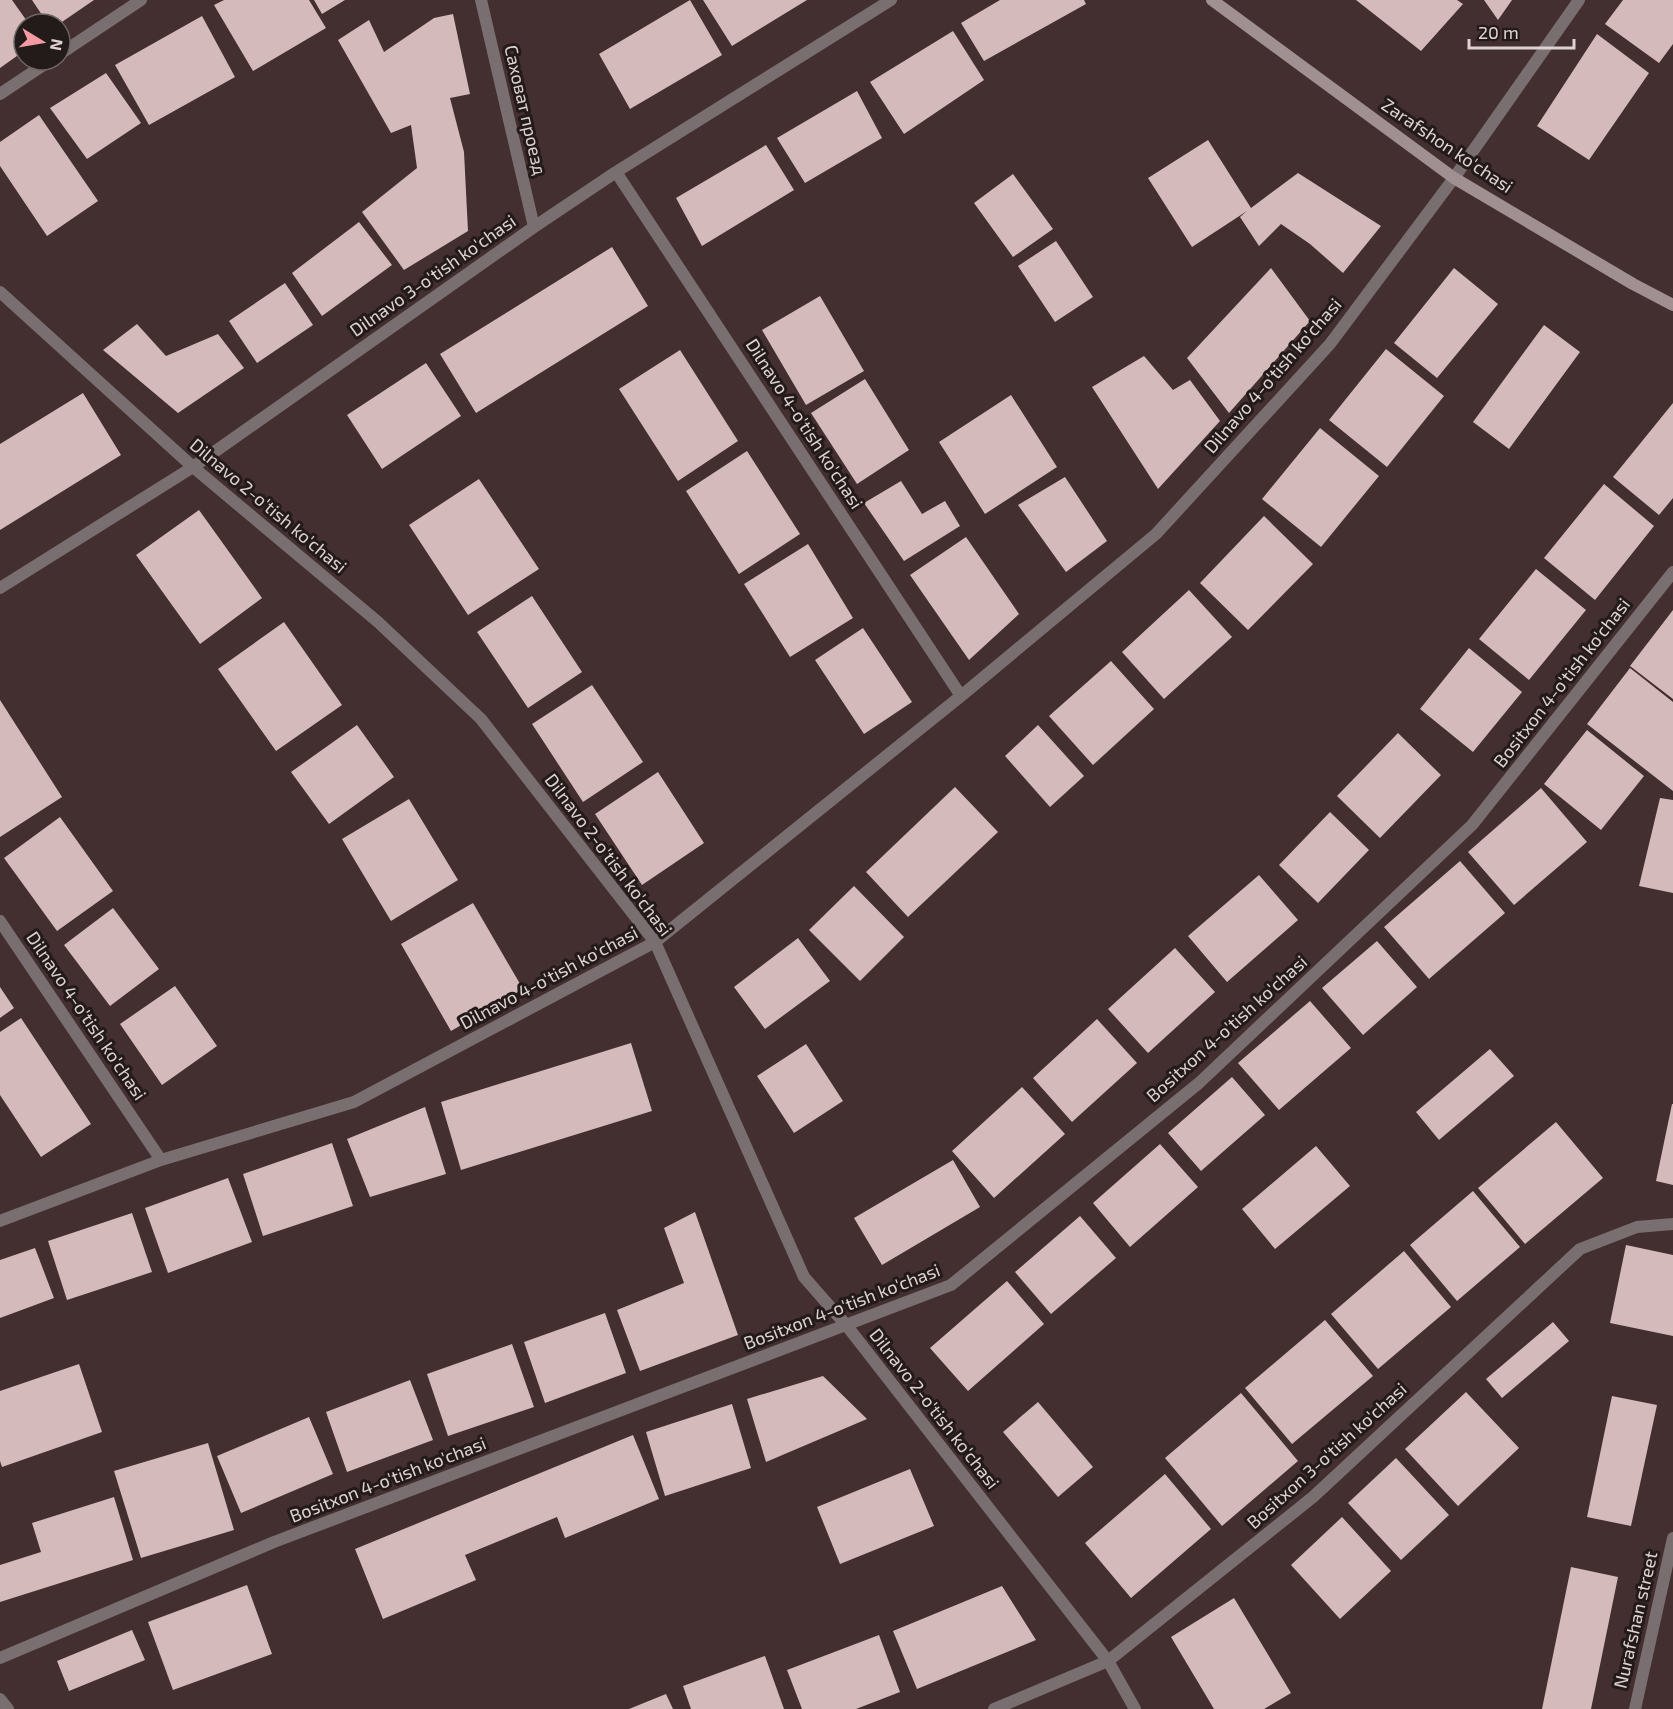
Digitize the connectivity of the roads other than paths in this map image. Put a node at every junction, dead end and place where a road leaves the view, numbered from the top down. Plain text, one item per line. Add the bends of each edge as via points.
1 (141, 0) edge
2 (482, 0) edge
3 (891, 0) edge
4 (1212, 0) edge
5 (1579, 0) edge
6 (72, 46) edge
7 (33, 72) edge
8 (0, 94) edge
9 (616, 172) junction
10 (1455, 178) junction
11 (534, 227) junction
12 (0, 292) edge
13 (1673, 305) edge
14 (193, 467) junction
15 (1673, 572) edge
16 (0, 588) edge
17 (961, 696) junction
18 (0, 921) edge
19 (655, 942) junction
20 (161, 1160) junction
21 (0, 1221) edge
22 (1673, 1224) edge
23 (847, 1326) junction
24 (1673, 1538) edge
25 (0, 1658) edge
26 (1108, 1661) junction
27 (0, 1699) edge
28 (8, 1709) edge
29 (994, 1709) edge
30 (1135, 1709) edge
31 (1635, 1709) edge

1 - 6 street
2 - 11 street, Саховат проезд
3 - 9 street, Dilnavo 3-o'tish ko'chasi
4 - 10 street, Zarafshon ko'chasi
5 - 10 street, Dilnavo 4-o'tish ko'chasi
7 - 8 street
9 - 11 street, Dilnavo 3-o'tish ko'chasi
9 - 17 street, Dilnavo 4-o'tish ko'chasi
10 - 13 street, Zarafshon ko'chasi
10 - 17 street, Dilnavo 4-o'tish ko'chasi via 1330,344 1156,534
11 - 14 street, Dilnavo 3-o'tish ko'chasi
12 - 14 street, Dilnavo 2-o'tish ko'chasi
14 - 16 street, Dilnavo 3-o'tish ko'chasi
14 - 19 street, Dilnavo 2-o'tish ko'chasi via 378,622 481,719
15 - 23 street, Bositxon 4-o'tish ko'chasi via 1472,825 1199,1083 951,1285
17 - 19 street, Dilnavo 4-o'tish ko'chasi
18 - 20 street, Dilnavo 4-o'tish ko'chasi
19 - 20 street, Dilnavo 4-o'tish ko'chasi via 354,1102
19 - 23 street, Dilnavo 2-o'tish ko'chasi via 804,1277
20 - 21 street, Dilnavo 4-o'tish ko'chasi
22 - 26 street, Bositxon 3-o'tish ko'chasi via 1637,1227 1580,1249 1313,1497
23 - 25 street, Bositxon 4-o'tish ko'chasi via 274,1542
23 - 26 street, Dilnavo 2-o'tish ko'chasi
24 - 31 street, Nurafshan street
26 - 29 street, Bositxon 3-o'tish ko'chasi
26 - 30 street, Dilnavo 2-o'tish ko'chasi
27 - 28 street

